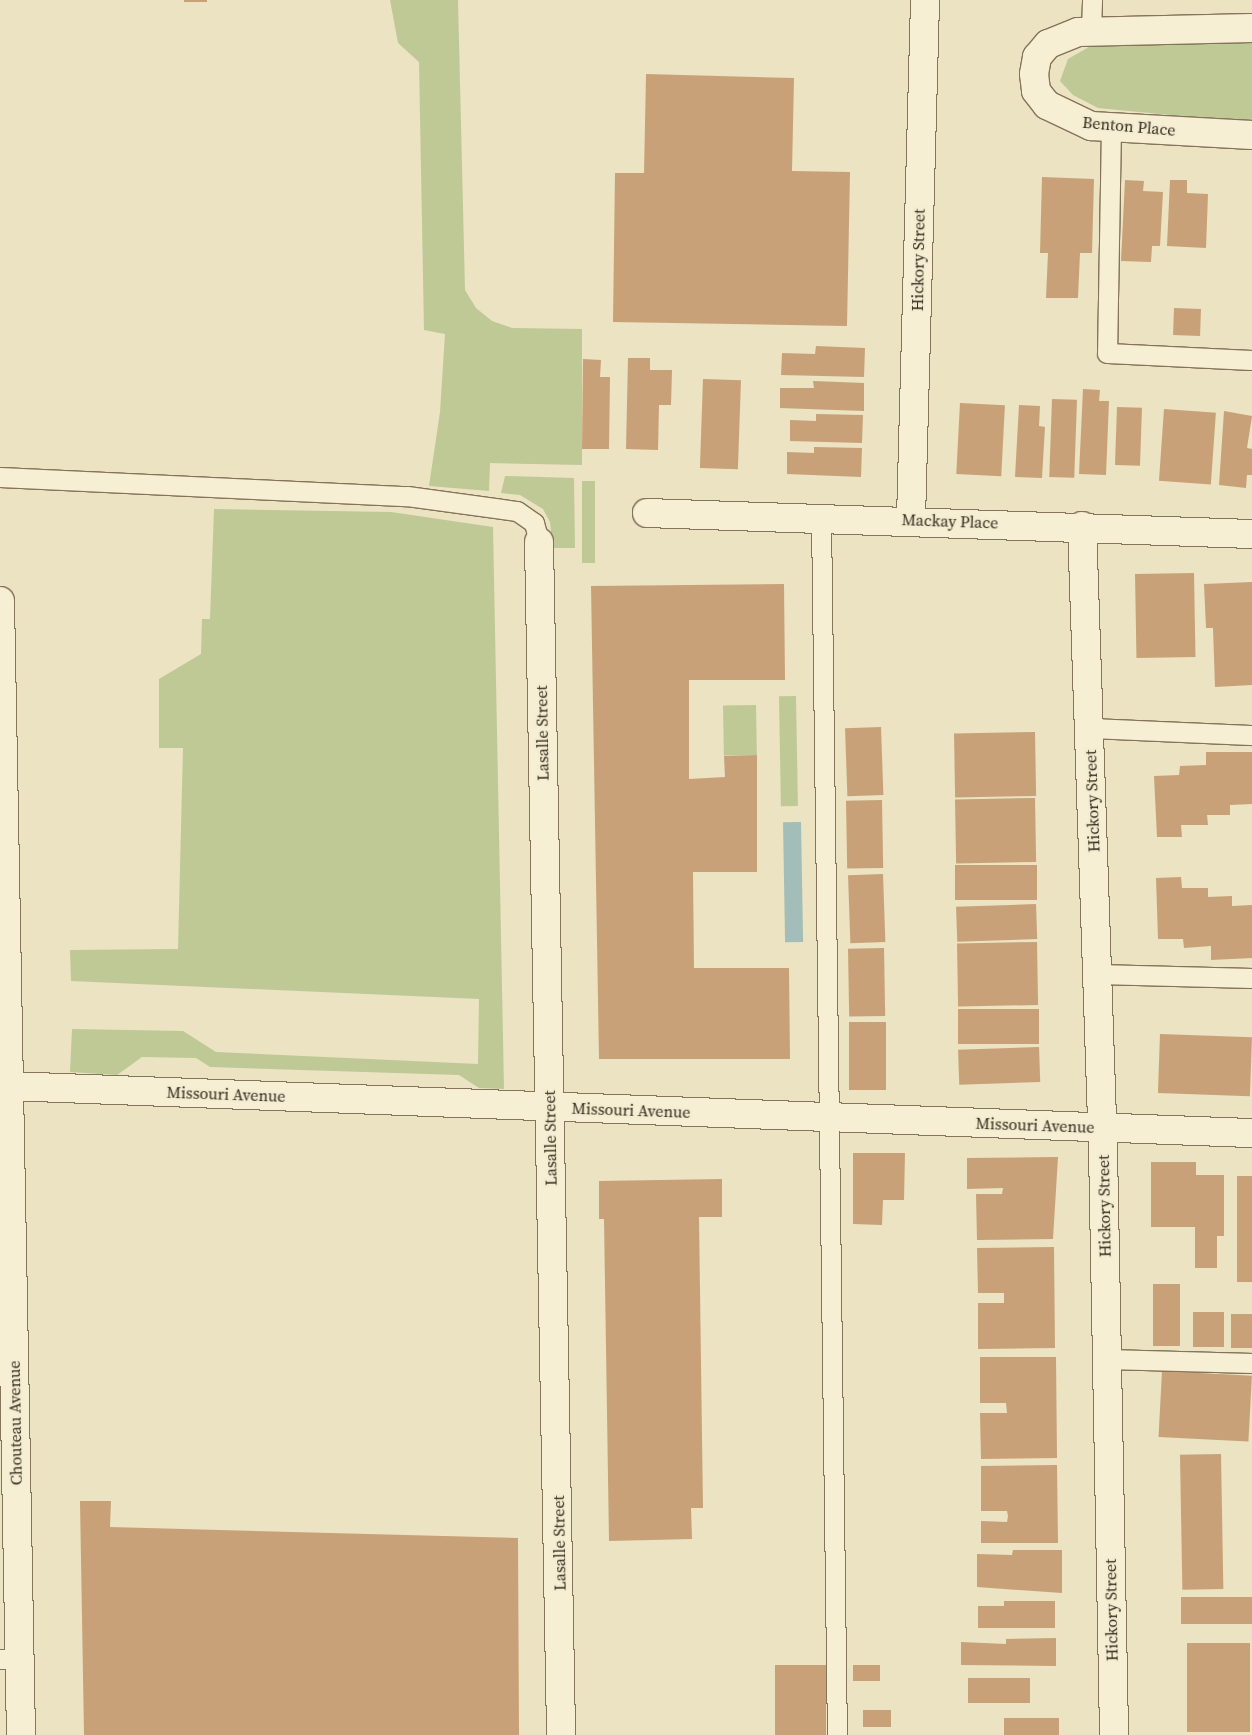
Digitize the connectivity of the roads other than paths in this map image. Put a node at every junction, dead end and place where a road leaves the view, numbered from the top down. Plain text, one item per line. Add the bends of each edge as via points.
1 (925, 0) edge
2 (1092, 0) edge
3 (1252, 28) edge
4 (1090, 30) junction
5 (1111, 127) junction
6 (1252, 135) edge
7 (1252, 360) edge
8 (0, 477) edge
9 (647, 513) dead end
10 (821, 518) junction
11 (911, 519) junction
12 (1082, 526) junction
13 (1252, 534) edge
14 (539, 542) joint
15 (0, 601) edge
16 (1089, 728) junction
17 (1252, 735) edge
18 (1097, 974) junction
19 (1252, 978) edge
20 (9, 1086) junction
21 (549, 1106) junction
22 (828, 1117) junction
23 (1102, 1127) junction
24 (1252, 1133) edge
25 (1107, 1360) junction
26 (1252, 1363) edge
27 (10, 1659) edge
28 (22, 1735) edge
29 (561, 1735) edge
30 (837, 1735) edge
31 (1114, 1735) edge

1 - 11 street, Hickory Street
2 - 4 lane
3 - 4 street, Benton Place
4 - 5 street, Benton Place via 1048,44 1037,56 1036,91 1047,105 1076,122
5 - 6 street, Benton Place
5 - 7 lane via 1107,353
8 - 14 lane via 407,496 517,511 534,523
9 - 10 street, Mackay Place
10 - 11 street, Mackay Place
10 - 22 lane
11 - 12 street, Mackay Place
12 - 13 street, Mackay Place
12 - 16 street, Hickory Street
14 - 21 street, Lasalle Street
15 - 20 street, Chouteau Avenue
16 - 17 lane
16 - 18 street, Hickory Street
18 - 19 lane
18 - 23 street, Hickory Street
20 - 21 street, Missouri Avenue
20 - 27 street, Chouteau Avenue
21 - 22 street, Missouri Avenue
21 - 29 street, Lasalle Street
22 - 23 street, Missouri Avenue
22 - 30 lane
23 - 24 street, Missouri Avenue
23 - 25 street, Hickory Street
25 - 26 lane
25 - 31 street, Hickory Street
27 - 28 street, Chouteau Avenue

